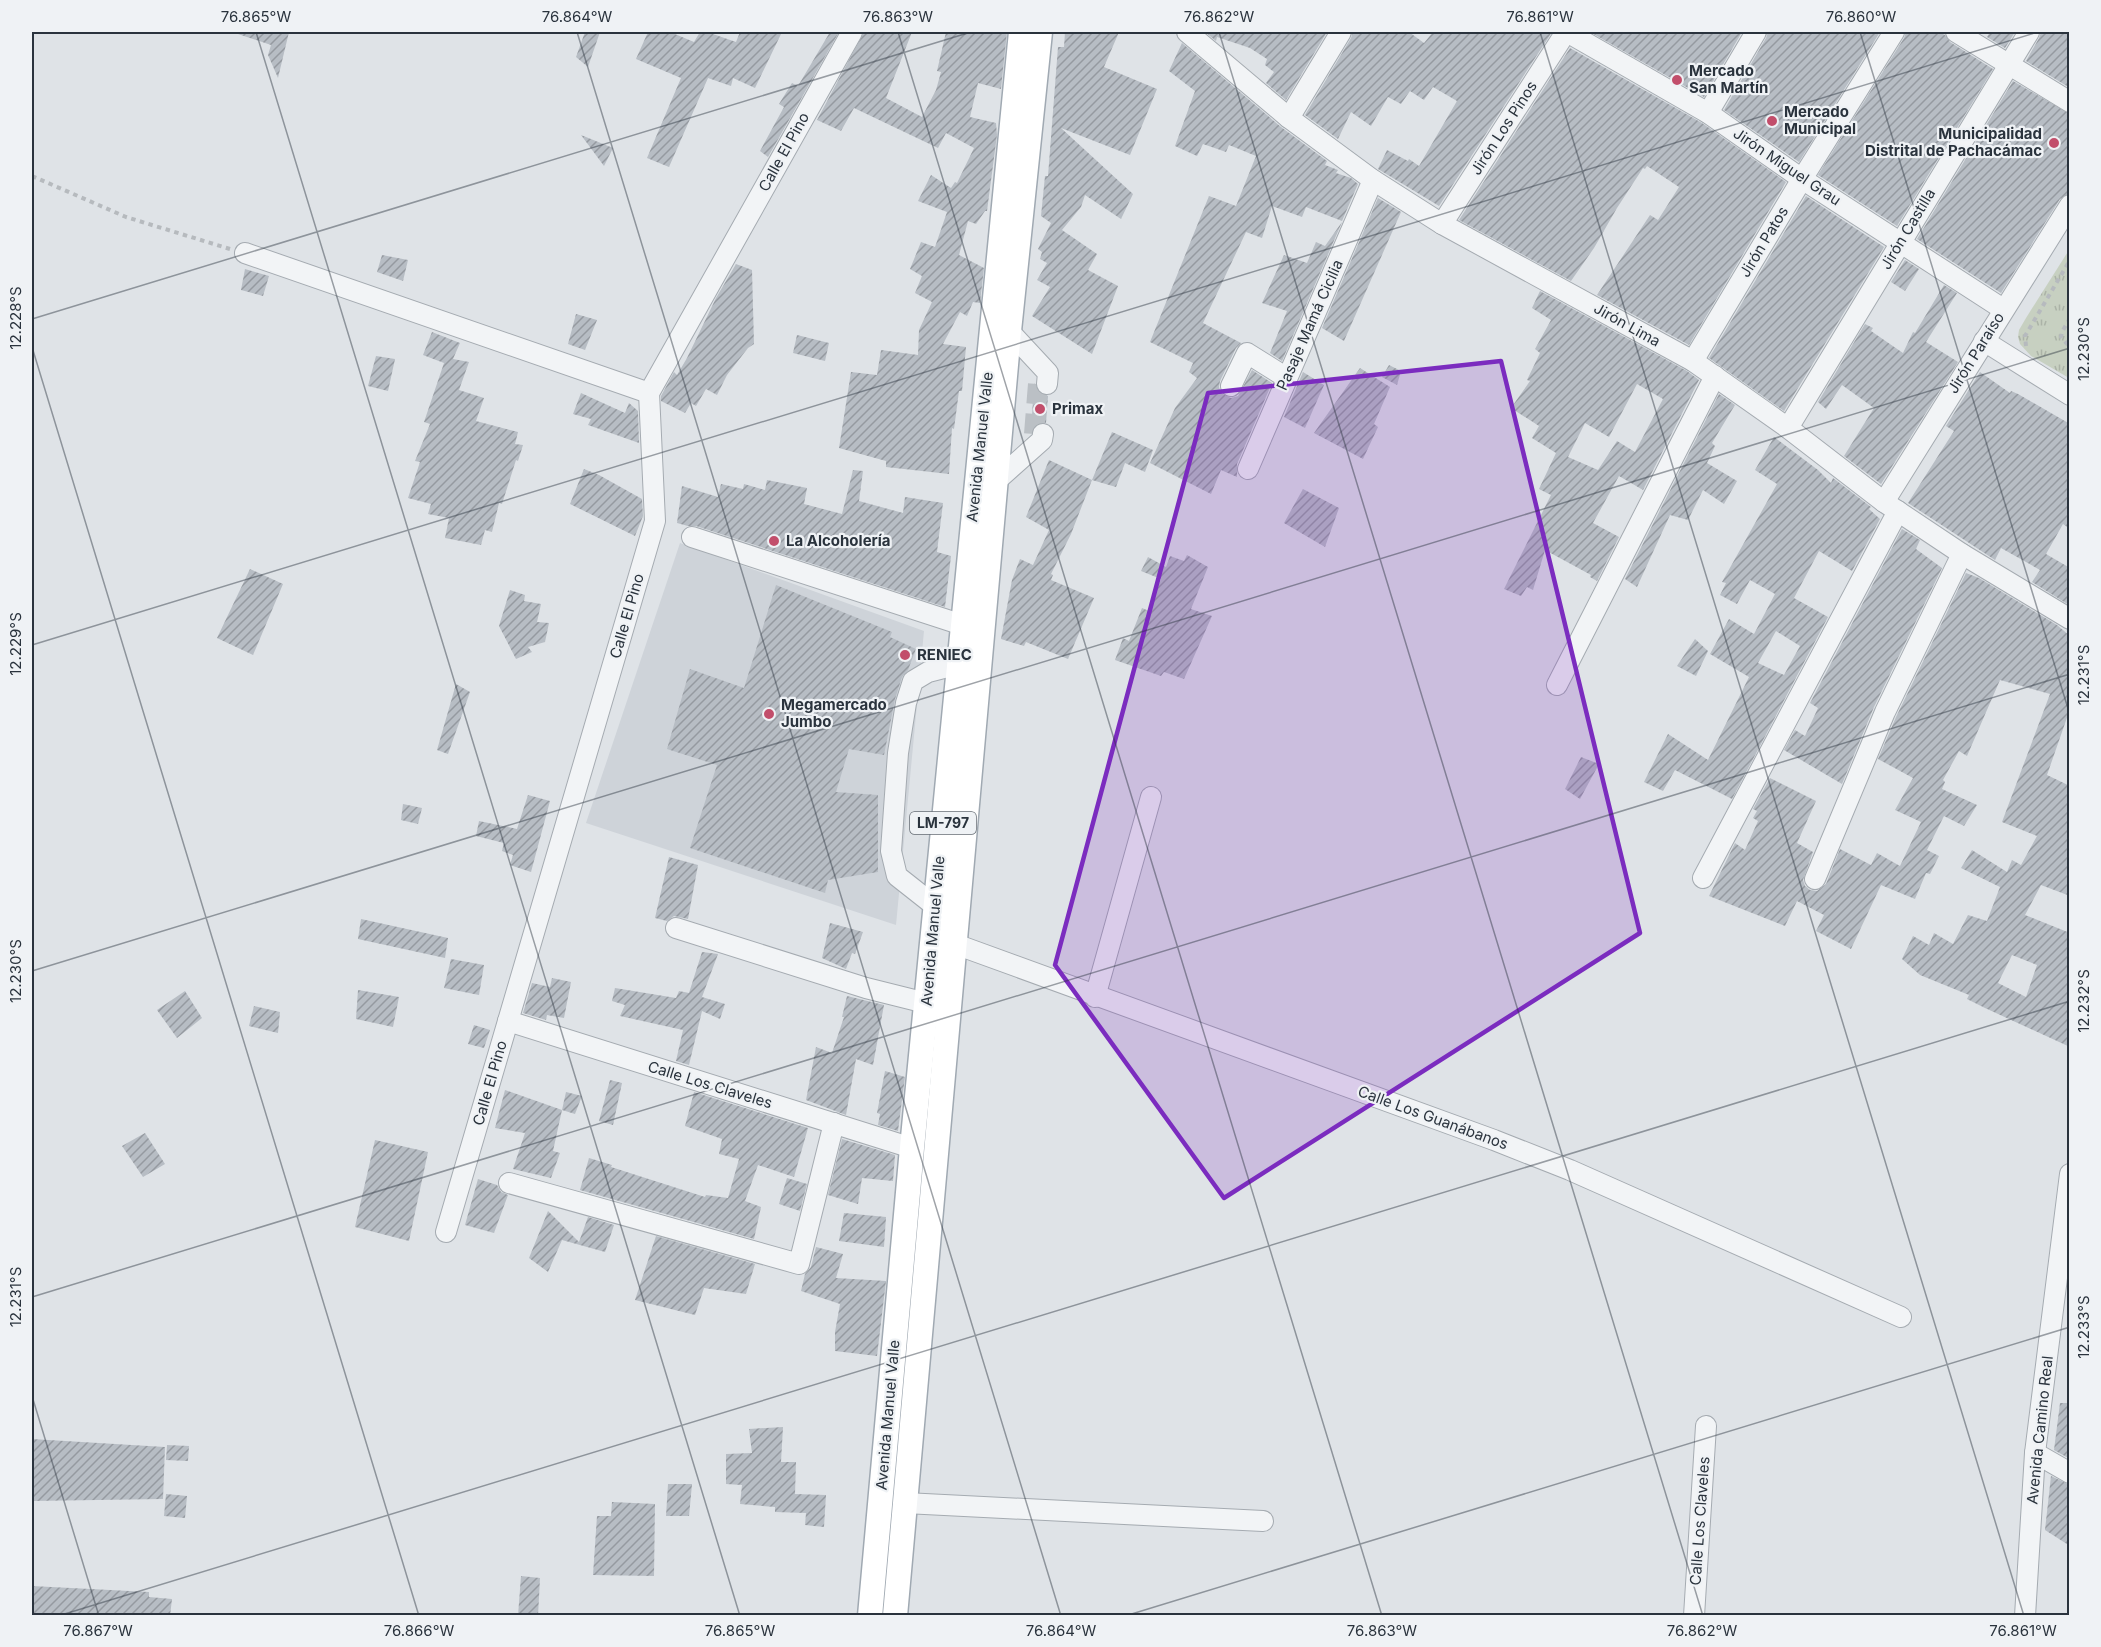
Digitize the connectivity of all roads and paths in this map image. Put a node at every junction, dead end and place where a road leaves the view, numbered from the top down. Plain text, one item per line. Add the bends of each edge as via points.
1 (852, 32) edge
2 (1021, 32) edge
3 (1040, 32) edge
4 (1187, 32) edge
5 (1341, 32) edge
6 (1567, 32) edge
7 (1756, 32) edge
8 (1894, 32) edge
9 (1956, 32) edge
10 (2029, 32) edge
11 (2008, 65) junction
12 (2070, 102) edge
13 (1708, 113) junction
14 (1289, 117) junction
15 (32, 176) edge
16 (1802, 179) junction
17 (1373, 180) junction
18 (2070, 205) edge
19 (1442, 224) junction
20 (1900, 242) junction
21 (245, 253) joint
22 (2070, 260) edge
23 (2003, 309) junction
24 (2070, 318) edge
25 (1009, 331) junction
26 (1984, 341) junction
27 (2070, 347) edge
28 (2029, 350) dead end
29 (1693, 361) junction
30 (1715, 376) junction
31 (1287, 378) junction
32 (1042, 384) tunnel mouth
33 (1231, 386) dead end
34 (650, 393) junction
35 (2070, 395) edge
36 (1788, 428) junction
37 (1036, 439) tunnel mouth
38 (1248, 469) dead end
39 (996, 481) junction
40 (1891, 506) junction
41 (692, 537) dead end
42 (1962, 554) junction
43 (2070, 619) edge
44 (973, 628) junction
45 (959, 664) junction
46 (1557, 685) dead end
47 (1151, 797) dead end
48 (1703, 878) dead end
49 (1815, 879) dead end
50 (935, 906) junction
51 (676, 928) dead end
52 (955, 944) junction
53 (1095, 997) junction
54 (926, 1003) junction
55 (508, 1022) junction
56 (834, 1124) junction
57 (912, 1148) junction
58 (2070, 1173) edge
59 (509, 1183) dead end
60 (446, 1232) dead end
61 (1901, 1317) dead end
62 (893, 1359) junction
63 (918, 1360) junction
64 (1706, 1426) dead end
65 (2035, 1453) junction
66 (2070, 1473) edge
67 (905, 1503) junction
68 (1263, 1521) dead end
69 (870, 1616) edge
70 (895, 1616) edge
71 (1694, 1616) edge
72 (2025, 1616) edge

1 - 34 street, Calle El Pino
2 - 44 main road, Avenida Manuel Valle / LM-797
3 - 25 main road, Avenida Manuel Valle / LM-797
4 - 14 street, Jirón Lima
5 - 14 street
6 - 13 street, Jirón Miguel Grau
6 - 19 street, Jirón Los Pinos
7 - 13 street
8 - 16 street, Jirón Patos
9 - 11 street
10 - 11 street, Jirón Castilla
11 - 12 street
11 - 20 street, Jirón Castilla
13 - 16 street, Jirón Miguel Grau
14 - 17 street, Jirón Lima
15 - 21 path via 126,217
16 - 20 street, Jirón Miguel Grau
16 - 29 street, Jirón Patos
17 - 19 street, Jirón Lima
17 - 31 street, Pasaje Mamá Cicilia
18 - 23 street, Jirón Paraíso
19 - 29 street, Jirón Lima
20 - 23 street, Jirón Miguel Grau
20 - 36 street, Jirón Castilla
21 - 34 street
22 - 28 path via 2025,336
23 - 26 street, Jirón Paraíso
24 - 27 path via 2061,337
25 - 32 street via 1038,363
25 - 39 main road, Avenida Manuel Valle / LM-797
26 - 35 street
26 - 40 street, Jirón Paraíso
29 - 30 street, Jirón Lima
30 - 36 street, Jirón Lima
30 - 46 street
31 - 33 street via 1247,353
31 - 38 street, Pasaje Mamá Cicilia
34 - 55 street, Calle El Pino via 655,521
36 - 40 street, Jirón Lima
37 - 39 street
39 - 44 main road, Avenida Manuel Valle / LM-797
40 - 42 street, Jirón Lima
40 - 48 street, Jirón Paraíso
41 - 44 street
42 - 43 street, Jirón Lima
42 - 49 street via 1885,712
44 - 45 main road, Avenida Manuel Valle / LM-797
44 - 52 main road, Avenida Manuel Valle / LM-797
45 - 50 main road, Avenida Manuel Valle / LM-797
45 - 50 street via 928,672 913,681 906,703 896,776 891,851 894,868 897,876
47 - 53 street
50 - 54 main road, Avenida Manuel Valle / LM-797
51 - 54 street
52 - 53 street, Calle Los Guanábanos
52 - 63 main road, Avenida Manuel Valle / LM-797
53 - 61 street, Calle Los Guanábanos via 1538,1157
54 - 57 main road, Avenida Manuel Valle / LM-797
55 - 56 street, Calle Los Claveles
55 - 60 street, Calle El Pino
56 - 57 street, Calle Los Claveles
56 - 59 street via 799,1264
57 - 62 main road, Avenida Manuel Valle / LM-797
58 - 65 street, Avenida Camino Real
62 - 63 main road
62 - 69 main road, Avenida Manuel Valle / LM-797
63 - 67 main road, Avenida Manuel Valle / LM-797
64 - 71 street, Calle Los Claveles
65 - 66 street
65 - 72 street, Avenida Camino Real
67 - 68 street
67 - 70 main road, Avenida Manuel Valle / LM-797

